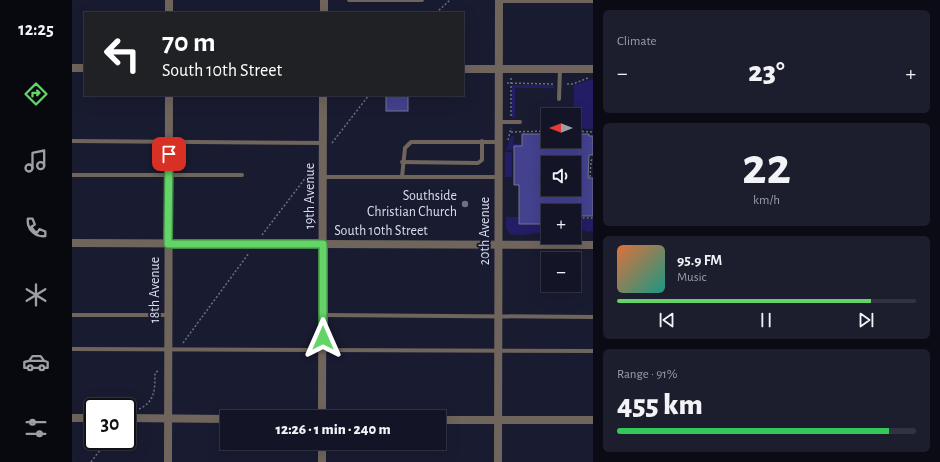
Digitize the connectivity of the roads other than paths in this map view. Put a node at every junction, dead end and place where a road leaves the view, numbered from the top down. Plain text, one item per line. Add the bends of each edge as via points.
1 (169, 0) edge
2 (324, 0) edge
3 (349, 0) edge
4 (422, 0) edge
5 (499, 0) edge
6 (593, 1) edge
7 (169, 12) edge
8 (324, 12) edge
9 (72, 68) edge
10 (84, 68) edge
11 (464, 68) edge
12 (499, 68) junction
13 (560, 69) junction
14 (590, 69) edge
15 (169, 96) edge
16 (323, 96) edge
17 (559, 99) dead end
18 (499, 122) junction
19 (520, 122) dead end
20 (72, 141) edge
21 (482, 141) junction
22 (169, 142) junction
23 (499, 142) junction
24 (323, 143) junction
25 (402, 162) junction
26 (72, 175) edge
27 (169, 175) junction
28 (242, 175) dead end
29 (323, 177) junction
30 (402, 177) junction
31 (499, 177) junction
32 (72, 243) edge
33 (168, 244) junction
34 (323, 244) junction
35 (498, 245) junction
36 (593, 245) edge
37 (72, 315) edge
38 (168, 315) junction
39 (323, 315) junction
40 (498, 316) junction
41 (593, 317) edge
42 (72, 349) edge
43 (168, 349) junction
44 (323, 350) junction
45 (498, 351) junction
46 (593, 351) edge
47 (322, 410) edge
48 (72, 418) edge
49 (84, 418) edge
50 (136, 418) edge
51 (168, 419) junction
52 (220, 419) edge
53 (446, 420) edge
54 (498, 420) junction
55 (593, 420) edge
56 (322, 450) edge
57 (168, 462) edge
58 (322, 462) edge
59 (498, 462) edge

1 - 7 street
2 - 8 street
3 - 4 lane
5 - 6 lane
5 - 12 street, 20th Avenue
9 - 10 street
11 - 12 street
12 - 13 street
12 - 18 street, 20th Avenue
13 - 14 street
13 - 17 lane
15 - 22 street, 18th Avenue
16 - 24 street, 19th Avenue
18 - 19 lane
18 - 23 street, 20th Avenue
20 - 22 lane
21 - 23 lane
21 - 25 lane via 411,142 405,148
21 - 25 lane via 482,160 478,163
22 - 24 lane
22 - 27 street, 18th Avenue
23 - 31 street, 20th Avenue
24 - 29 street, 19th Avenue
25 - 30 lane
26 - 27 lane
27 - 28 lane
27 - 33 street, 18th Avenue
29 - 30 lane
29 - 34 street, 19th Avenue
30 - 31 lane
31 - 35 street, 20th Avenue
32 - 33 street, South 10th Street
33 - 34 street, South 10th Street
33 - 38 street, 18th Avenue
34 - 35 street, South 10th Street
34 - 39 street, 19th Avenue
35 - 36 street, South 10th Street
35 - 40 street, 20th Avenue
37 - 38 lane
38 - 43 street, 18th Avenue
39 - 40 lane
39 - 44 street, 19th Avenue
40 - 41 lane
40 - 45 street, 20th Avenue
42 - 43 lane
43 - 44 lane
43 - 51 street, 18th Avenue
44 - 45 lane
44 - 47 street, 19th Avenue
45 - 46 lane
45 - 54 street, 20th Avenue
48 - 49 street
50 - 51 street
51 - 52 street
51 - 57 street, 18th Avenue
53 - 54 street
54 - 55 street
54 - 59 street, 20th Avenue
56 - 58 street

